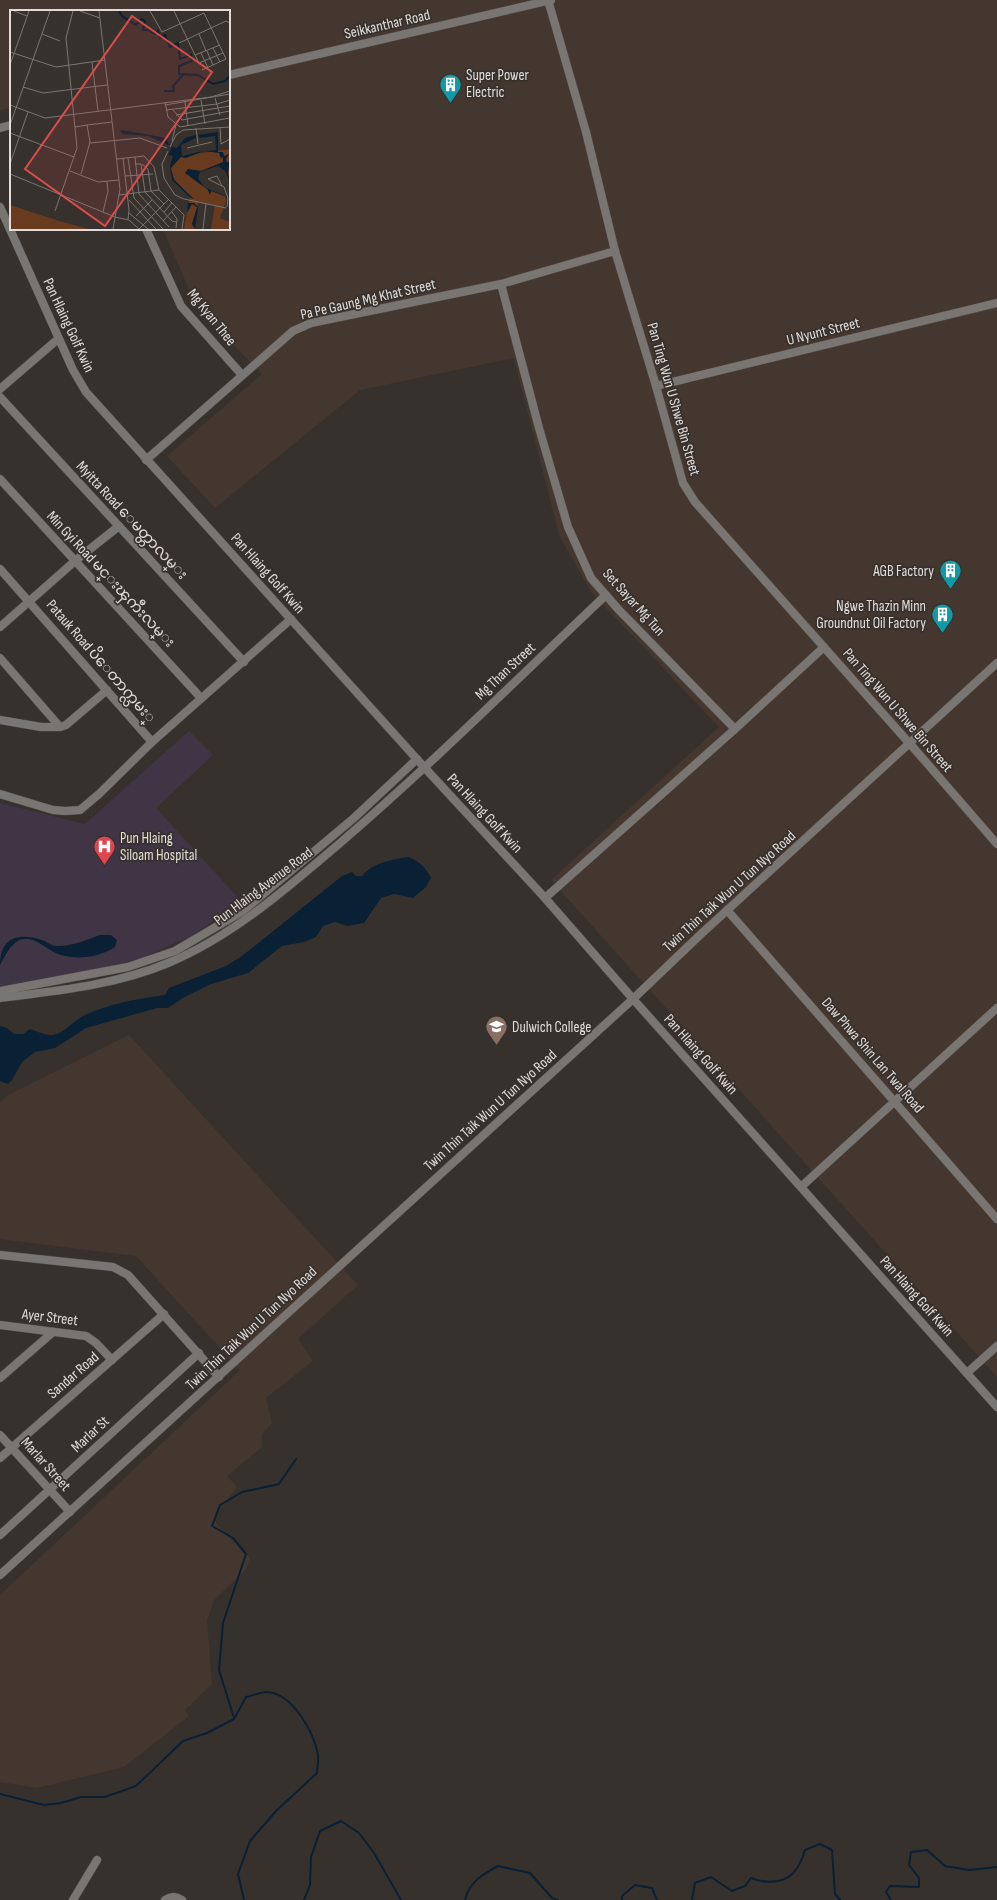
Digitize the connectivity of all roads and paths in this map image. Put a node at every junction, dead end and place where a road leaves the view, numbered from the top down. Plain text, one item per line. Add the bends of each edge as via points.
1 (549, 0) edge
2 (230, 75) edge
3 (10, 126) edge
4 (0, 128) edge
5 (0, 207) edge
6 (10, 230) edge
7 (10, 230) edge
8 (146, 230) edge
9 (615, 251) junction
10 (501, 284) junction
11 (997, 303) edge
12 (58, 339) junction
13 (242, 375) junction
14 (656, 386) junction
15 (0, 389) edge
16 (0, 396) edge
17 (146, 460) junction
18 (0, 479) edge
19 (119, 526) junction
20 (75, 561) junction
21 (0, 569) edge
22 (606, 595) junction
23 (30, 602) junction
24 (291, 619) junction
25 (0, 626) edge
26 (824, 647) junction
27 (0, 658) edge
28 (244, 662) junction
29 (997, 663) edge
30 (107, 690) junction
31 (201, 698) junction
32 (0, 720) edge
33 (60, 727) junction
34 (735, 729) junction
35 (152, 742) junction
36 (910, 743) junction
37 (417, 759) junction
38 (424, 768) junction
39 (0, 794) edge
40 (997, 844) edge
41 (545, 898) junction
42 (727, 910) junction
43 (0, 991) edge
44 (0, 998) edge
45 (633, 999) junction
46 (997, 1008) edge
47 (894, 1101) junction
48 (802, 1186) junction
49 (997, 1219) edge
50 (0, 1255) edge
51 (164, 1314) junction
52 (0, 1325) edge
53 (53, 1332) junction
54 (997, 1346) edge
55 (199, 1353) junction
56 (112, 1360) junction
57 (967, 1373) junction
58 (219, 1376) junction
59 (0, 1378) edge
60 (997, 1407) edge
61 (0, 1435) edge
62 (12, 1447) junction
63 (0, 1458) edge
64 (50, 1490) junction
65 (70, 1512) junction
66 (0, 1535) edge
67 (0, 1575) edge
68 (98, 1860) dead end
69 (73, 1900) edge
70 (165, 1900) edge
71 (182, 1900) edge

1 - 2 street, Seikkanthar Road
1 - 9 street, Pan Ting Wun U Shwe Bin Street via 586,132
3 - 4 street
5 - 6 street, Pan Hlaing Golf Kwin
7 - 12 street, Pan Hlaing Golf Kwin
8 - 13 street, Mg Kyan Thee via 181,306
9 - 10 street, Pa Pe Gaung Mg Khat Street
9 - 14 street, Pan Ting Wun U Shwe Bin Street
10 - 13 street, Pa Pe Gaung Mg Khat Street via 311,323 294,331
10 - 22 street, Set Sayar Mg Tun via 568,527 591,578
11 - 14 street, U Nyunt Street
12 - 15 street
12 - 17 street, Pan Hlaing Golf Kwin via 86,392
13 - 17 street, Pa Pe Gaung Mg Khat Street
14 - 26 street, Pan Ting Wun U Shwe Bin Street via 683,483 695,502
16 - 19 street, Myitta Road ေမတ္တာလမ္း
17 - 24 street, Pan Hlaing Golf Kwin
18 - 20 street, Min Gyi Road မင္းၾကီးလမ္း
19 - 20 street
19 - 28 street, Myitta Road ေမတ္တာလမ္း
20 - 23 street
20 - 31 street, Min Gyi Road မင္းၾကီးလမ္း
21 - 23 street, Patauk Road ပိေတာက္လမး္
22 - 34 street, Set Sayar Mg Tun
22 - 38 street, Mg Than Street
23 - 25 street
23 - 30 street, Patauk Road ပိေတာက္လမး္
24 - 28 street, Patauk Road ပိေတာက္လမး္
24 - 37 street, Pan Hlaing Golf Kwin
26 - 34 street
26 - 36 street, Pan Ting Wun U Shwe Bin Street
27 - 33 street
28 - 31 street, Patauk Road ပိေတာက္လမး္
29 - 36 street, Twin Thin Taik Wun U Tun Nyo Road
30 - 33 street via 66,725
30 - 35 street, Patauk Road ပိေတာက္လမး္
31 - 35 street, Patauk Road ပိေတာက္လမး္
32 - 33 street via 42,727
34 - 41 street
35 - 39 street via 80,810 53,810
36 - 40 street, Pan Ting Wun U Shwe Bin Street
36 - 42 street, Twin Thin Taik Wun U Tun Nyo Road
37 - 38 street, Pan Hlaing Golf Kwin
37 - 43 street, Pun Hlaing Avenue Road via 354,818 243,911 175,951 128,967
38 - 41 street, Pan Hlaing Golf Kwin
38 - 44 street, Pun Hlaing Avenue Road via 272,900 220,936 168,963 105,982
41 - 45 street, Pan Hlaing Golf Kwin
42 - 45 street, Twin Thin Taik Wun U Tun Nyo Road
42 - 47 street, Daw Phwa Shin Lan Twal Road
45 - 48 street, Pan Hlaing Golf Kwin
45 - 58 street, Twin Thin Taik Wun U Tun Nyo Road
46 - 47 street
47 - 48 street
47 - 49 street, Daw Phwa Shin Lan Twal Road
48 - 57 street, Pan Hlaing Golf Kwin
50 - 51 street via 113,1267 128,1274
51 - 55 street
51 - 56 street, Sandar Road
52 - 53 street, Ayer Street
53 - 56 street, Ayer Street via 86,1336
53 - 59 street
54 - 57 street
55 - 58 street
55 - 64 street, Marlar St
56 - 62 street, Sandar Road
57 - 60 street, Pan Hlaing Golf Kwin
58 - 65 street, Twin Thin Taik Wun U Tun Nyo Road
61 - 62 street, Marlar Street
62 - 63 street, Sandar Road
62 - 64 street, Marlar Street
64 - 65 street, Marlar Street
64 - 66 street, Marlar St
65 - 67 street, Twin Thin Taik Wun U Tun Nyo Road
68 - 69 street
70 - 71 street via 172,1896

